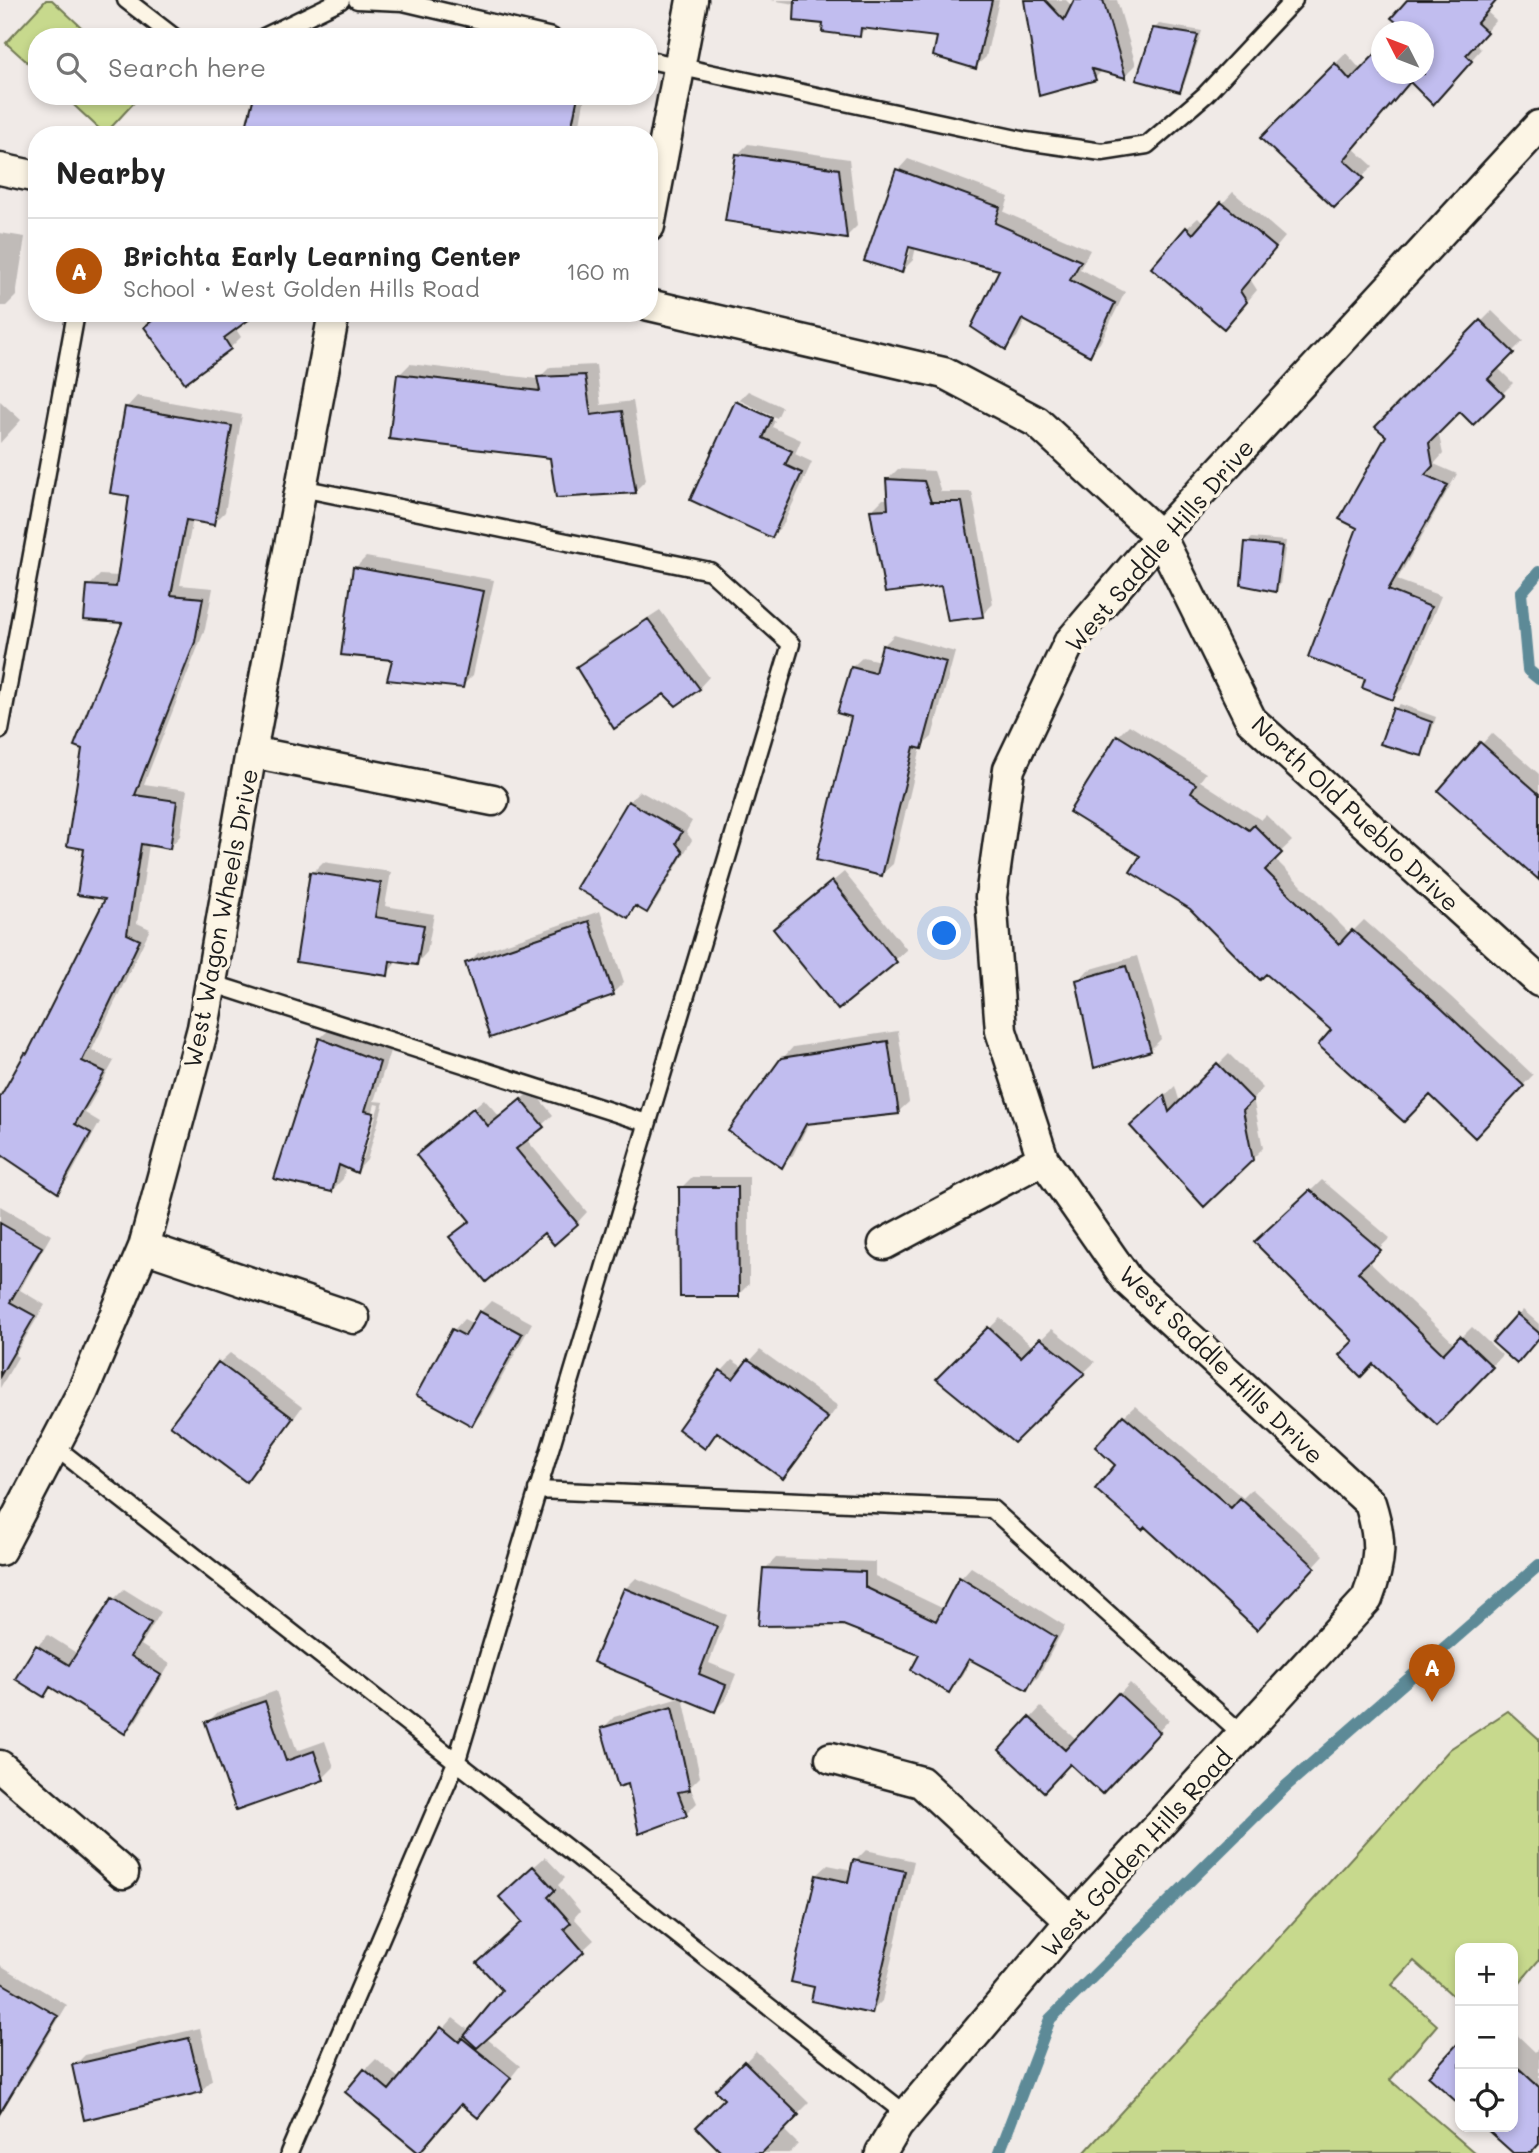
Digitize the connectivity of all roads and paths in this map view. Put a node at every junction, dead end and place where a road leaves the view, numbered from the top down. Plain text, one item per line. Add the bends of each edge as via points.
1 (126, 0) edge
2 (341, 0) edge
3 (357, 0) edge
4 (692, 0) edge
5 (1294, 0) edge
6 (162, 28) edge
7 (283, 28) edge
8 (514, 28) edge
9 (658, 62) edge
10 (680, 67) junction
11 (1539, 126) edge
12 (0, 169) edge
13 (28, 175) edge
14 (658, 180) edge
15 (658, 307) edge
16 (74, 322) edge
17 (332, 322) edge
18 (301, 488) junction
19 (1160, 536) junction
20 (0, 730) edge
21 (251, 752) junction
22 (493, 800) dead end
23 (1539, 981) edge
24 (211, 983) junction
25 (647, 1123) junction
26 (1043, 1159) junction
27 (884, 1244) dead end
28 (144, 1247) junction
29 (354, 1318) dead end
30 (54, 1446) junction
31 (537, 1490) junction
32 (1380, 1549) joint
33 (0, 1550) edge
34 (1243, 1735) junction
35 (831, 1758) dead end
36 (457, 1760) junction
37 (0, 1766) edge
38 (123, 1873) dead end
39 (1071, 1921) junction
40 (907, 2115) junction
41 (289, 2153) edge
42 (881, 2153) edge

1 - 6 lane
2 - 7 lane
3 - 8 lane via 403,2
4 - 10 street
5 - 10 lane via 1205,95 1147,145 1102,152 1026,141
9 - 10 lane
10 - 14 street
11 - 19 street, West Saddle Hills Drive
12 - 13 street
15 - 19 street, North Old Pueblo Drive via 944,373 1037,422
16 - 20 lane
17 - 18 street, West Wagon Wheels Drive
18 - 21 street, West Wagon Wheels Drive
18 - 25 lane via 710,571 791,644
19 - 23 street, North Old Pueblo Drive via 1251,720
19 - 26 street, West Saddle Hills Drive via 1069,643 1009,769 991,897 1001,1031
21 - 22 street, West Wagon Wheels Drive
21 - 24 street, West Wagon Wheels Drive
24 - 25 lane
24 - 28 street, West Wagon Wheels Drive
25 - 31 lane
26 - 27 street
26 - 32 street, West Saddle Hills Drive via 1128,1281 1370,1503
28 - 29 street
28 - 30 street, West Wagon Wheels Drive via 83,1391
30 - 33 street, West Wagon Wheels Drive
30 - 36 lane
31 - 34 lane via 992,1509
31 - 36 lane
32 - 34 street, West Golden Hills Road via 1367,1600
34 - 39 street, West Golden Hills Road
35 - 39 street via 921,1782
36 - 40 lane
36 - 41 lane
37 - 38 street
39 - 40 street, West Golden Hills Road
40 - 42 street, West Golden Hills Road

